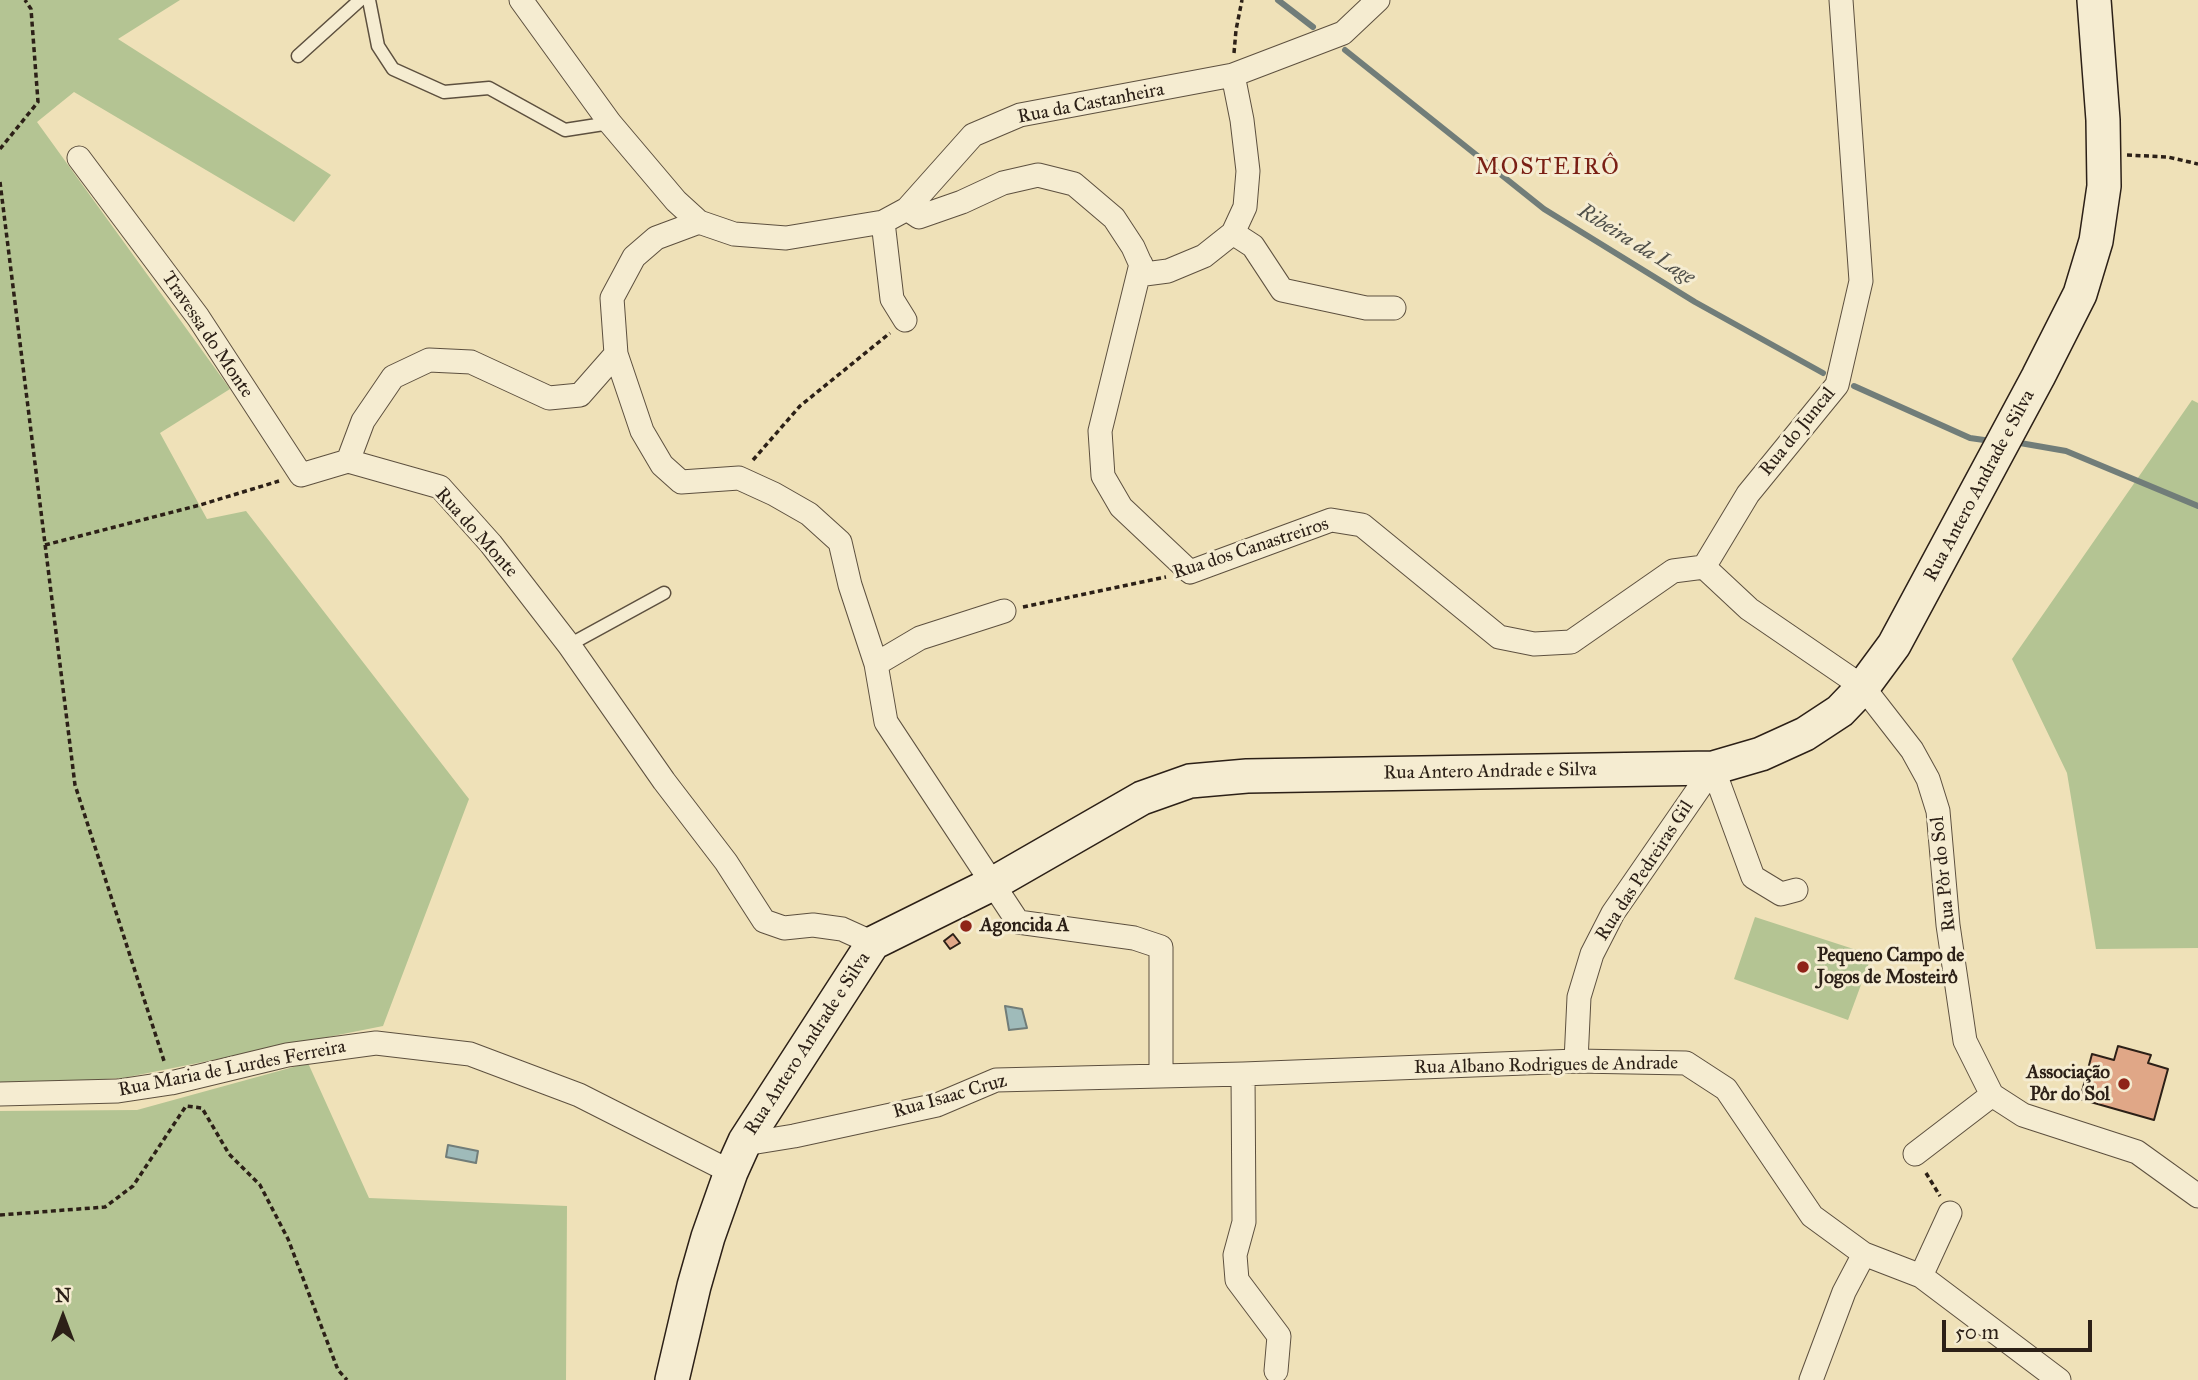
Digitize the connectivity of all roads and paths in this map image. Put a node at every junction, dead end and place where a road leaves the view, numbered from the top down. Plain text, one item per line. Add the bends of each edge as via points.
1 (24, 0) edge
2 (360, 0) edge
3 (369, 0) edge
4 (521, 0) edge
5 (1242, 0) edge
6 (1378, 0) edge
7 (1841, 0) edge
8 (2094, 0) edge
9 (298, 56) dead end
10 (1233, 75) junction
11 (611, 123) junction
12 (0, 149) edge
13 (2104, 155) junction
14 (79, 159) dead end
15 (2198, 164) edge
16 (0, 182) edge
17 (906, 209) junction
18 (699, 222) junction
19 (883, 222) junction
20 (1233, 233) junction
21 (1141, 264) junction
22 (1394, 308) dead end
23 (905, 320) joint
24 (616, 354) junction
25 (348, 461) junction
26 (301, 475) junction
27 (739, 478) junction
28 (45, 545) junction
29 (1704, 567) junction
30 (1190, 572) junction
31 (664, 593) dead end
32 (1004, 611) joint
33 (569, 645) junction
34 (876, 664) junction
35 (1863, 687) junction
36 (1713, 768) junction
37 (993, 883) junction
38 (1796, 890) dead end
39 (873, 943) junction
40 (1576, 1061) junction
41 (1161, 1074) junction
42 (1243, 1074) junction
43 (171, 1083) junction
44 (0, 1094) edge
45 (1992, 1096) junction
46 (745, 1142) junction
47 (1915, 1154) joint
48 (731, 1172) junction
49 (2198, 1196) edge
50 (1950, 1213) joint
51 (0, 1215) edge
52 (1864, 1254) junction
53 (1921, 1276) junction
54 (1276, 1371) dead end
55 (347, 1380) edge
56 (672, 1380) edge
57 (1811, 1380) edge
58 (2059, 1380) edge

1 - 12 path via 31,9 38,102
2 - 9 lane
3 - 11 lane via 378,46 393,69 444,92 489,88 565,130
4 - 11 street
5 - 10 path
6 - 10 street, Rua da Castanheira via 1343,33
7 - 29 street, Rua do Juncal via 1861,282 1837,385 1748,494
8 - 13 street, Rua Antero Andrade e Silva
10 - 17 street, Rua da Castanheira via 1020,115 973,135
10 - 20 street via 1248,171 1245,207
11 - 18 street
13 - 15 path via 2168,157
13 - 35 street, Rua Antero Andrade e Silva via 2096,241 2080,294 1894,645
14 - 26 street, Travessa do Monte via 198,317
16 - 28 path
17 - 19 street, Rua da Castanheira
17 - 21 street via 919,217 1003,183 1038,175 1074,184 1114,218
18 - 19 street, Rua da Castanheira via 734,234 786,238
18 - 24 street via 656,239 635,257 612,298
19 - 23 street via 891,299
20 - 21 street via 1204,256 1168,271 1145,274
20 - 22 street via 1253,246 1282,290 1366,308
21 - 30 street via 1100,431 1103,476 1121,507
23 - 27 path via 800,406
24 - 25 street via 580,395 549,398 471,362 429,360 393,377 363,421
24 - 27 street via 642,431 662,465 681,482
25 - 26 street
25 - 33 street, Rua do Monte via 440,487
26 - 28 path
27 - 34 street via 809,514 840,542
28 - 43 path via 75,785
29 - 30 street, Rua dos Canastreiros via 1673,571 1571,642 1534,644 1499,637 1362,525 1331,520
29 - 35 street via 1749,609
30 - 32 path, Rua dos Canastreiros
31 - 33 lane
32 - 34 street via 920,638
33 - 39 street, Rua do Monte via 764,921 784,928 842,929
34 - 37 street via 886,722
35 - 36 street, Rua Antero Andrade e Silva via 1840,711 1805,733 1761,754
35 - 45 street, Rua Pôr do Sol via 1912,750 1928,779 1938,811 1965,1041
36 - 37 street, Rua Antero Andrade e Silva via 1247,776 1190,781 1142,798
36 - 38 street via 1754,877 1781,894
36 - 40 street, Rua das Pedreiras Gil via 1613,913 1592,954 1579,997
37 - 39 street, Rua Antero Andrade e Silva
37 - 41 street via 1018,922 1134,938 1161,947
39 - 46 street, Rua Antero Andrade e Silva
40 - 42 street, Rua Albano Rodrigues de Andrade
40 - 52 street, Rua Albano Rodrigues de Andrade via 1686,1062 1726,1089 1812,1216
41 - 42 street, Rua Isaac Cruz
41 - 46 street, Rua Isaac Cruz via 996,1080 937,1105
42 - 54 street via 1244,1222 1235,1255 1237,1280 1279,1336
43 - 44 street, Rua Maria de Lurdes Ferreira via 118,1091
43 - 48 street, Rua Maria de Lurdes Ferreira via 287,1055 376,1043 470,1054 579,1095
45 - 47 street
45 - 49 street via 2023,1115 2137,1152
46 - 48 street, Rua Antero Andrade e Silva
47 - 50 path
48 - 56 street, Rua Antero Andrade e Silva via 694,1286
50 - 53 street
51 - 55 path via 104,1207 133,1186 186,1106 202,1108 229,1154 260,1185 288,1239 338,1370
52 - 53 street, Rua Albano Rodrigues de Andrade
52 - 57 street via 1844,1292
53 - 58 street, Rua Albano Rodrigues de Andrade

